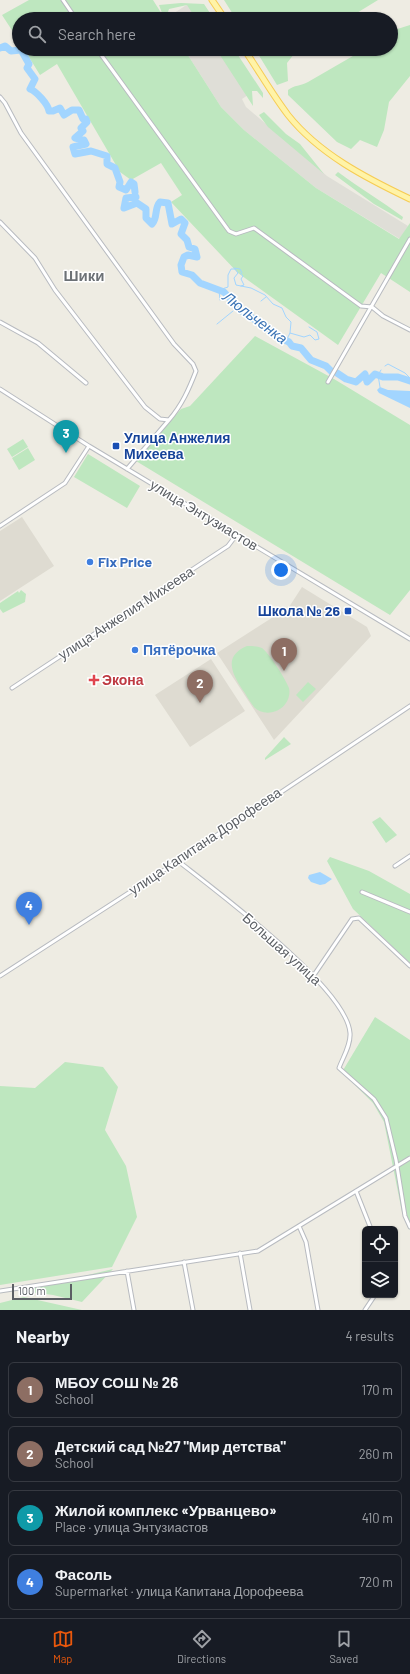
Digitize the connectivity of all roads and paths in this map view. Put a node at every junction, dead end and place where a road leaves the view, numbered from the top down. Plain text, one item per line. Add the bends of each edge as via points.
1 (63, 0) edge
2 (212, 0) edge
3 (71, 12) edge
4 (220, 12) edge
5 (102, 56) edge
6 (249, 56) edge
7 (0, 97) edge
8 (410, 199) edge
9 (0, 222) edge
10 (410, 239) edge
11 (372, 306) junction
12 (0, 322) edge
13 (410, 330) edge
14 (328, 382) dead end
15 (86, 383) dead end
16 (0, 388) edge
17 (169, 420) junction
18 (89, 446) junction
19 (127, 469) junction
20 (0, 526) edge
21 (237, 534) junction
22 (410, 639) edge
23 (12, 688) dead end
24 (410, 706) edge
25 (410, 856) edge
26 (178, 860) junction
27 (395, 866) dead end
28 (362, 892) dead end
29 (410, 912) edge
30 (410, 966) edge
31 (314, 975) junction
32 (0, 976) edge
33 (410, 1158) edge
34 (397, 1166) junction
35 (356, 1191) junction
36 (298, 1226) junction
37 (370, 1226) edge
38 (410, 1227) edge
39 (240, 1254) junction
40 (184, 1262) junction
41 (127, 1271) junction
42 (0, 1290) edge
43 (373, 1298) edge
44 (134, 1310) edge
45 (192, 1310) edge
46 (250, 1310) edge
47 (318, 1310) edge
48 (365, 1310) edge

1 - 3 street
2 - 4 main road
5 - 11 street via 229,231 236,234 254,228 361,306
6 - 8 main road via 288,115 308,135 341,162
7 - 17 street via 21,133 174,344 193,364 196,371 188,392
9 - 17 street via 35,258 55,290 145,406 160,419
10 - 11 street
11 - 13 street via 383,316
11 - 14 street
12 - 15 street via 38,343
16 - 18 street, улица Энтузиастов
17 - 19 street
18 - 19 street, улица Энтузиастов
18 - 20 street via 65,483
19 - 21 street, улица Энтузиастов
21 - 22 street, улица Энтузиастов
21 - 23 street, улица Анжелия Михеева via 228,546
24 - 26 street, улица Капитана Дорофеева
25 - 27 street
26 - 31 street, Большая улица
26 - 32 street, улица Капитана Дорофеева
28 - 29 street
30 - 31 street via 359,918 352,918
31 - 34 street, Большая улица via 349,1025 350,1042 339,1068 374,1099 386,1118
33 - 34 street
34 - 35 street
34 - 38 street via 405,1216
35 - 36 street
35 - 37 street
36 - 39 street via 258,1251
36 - 47 street via 306,1242
39 - 40 street
39 - 46 street
40 - 41 street
40 - 45 street
41 - 42 street
41 - 44 street
43 - 48 street

